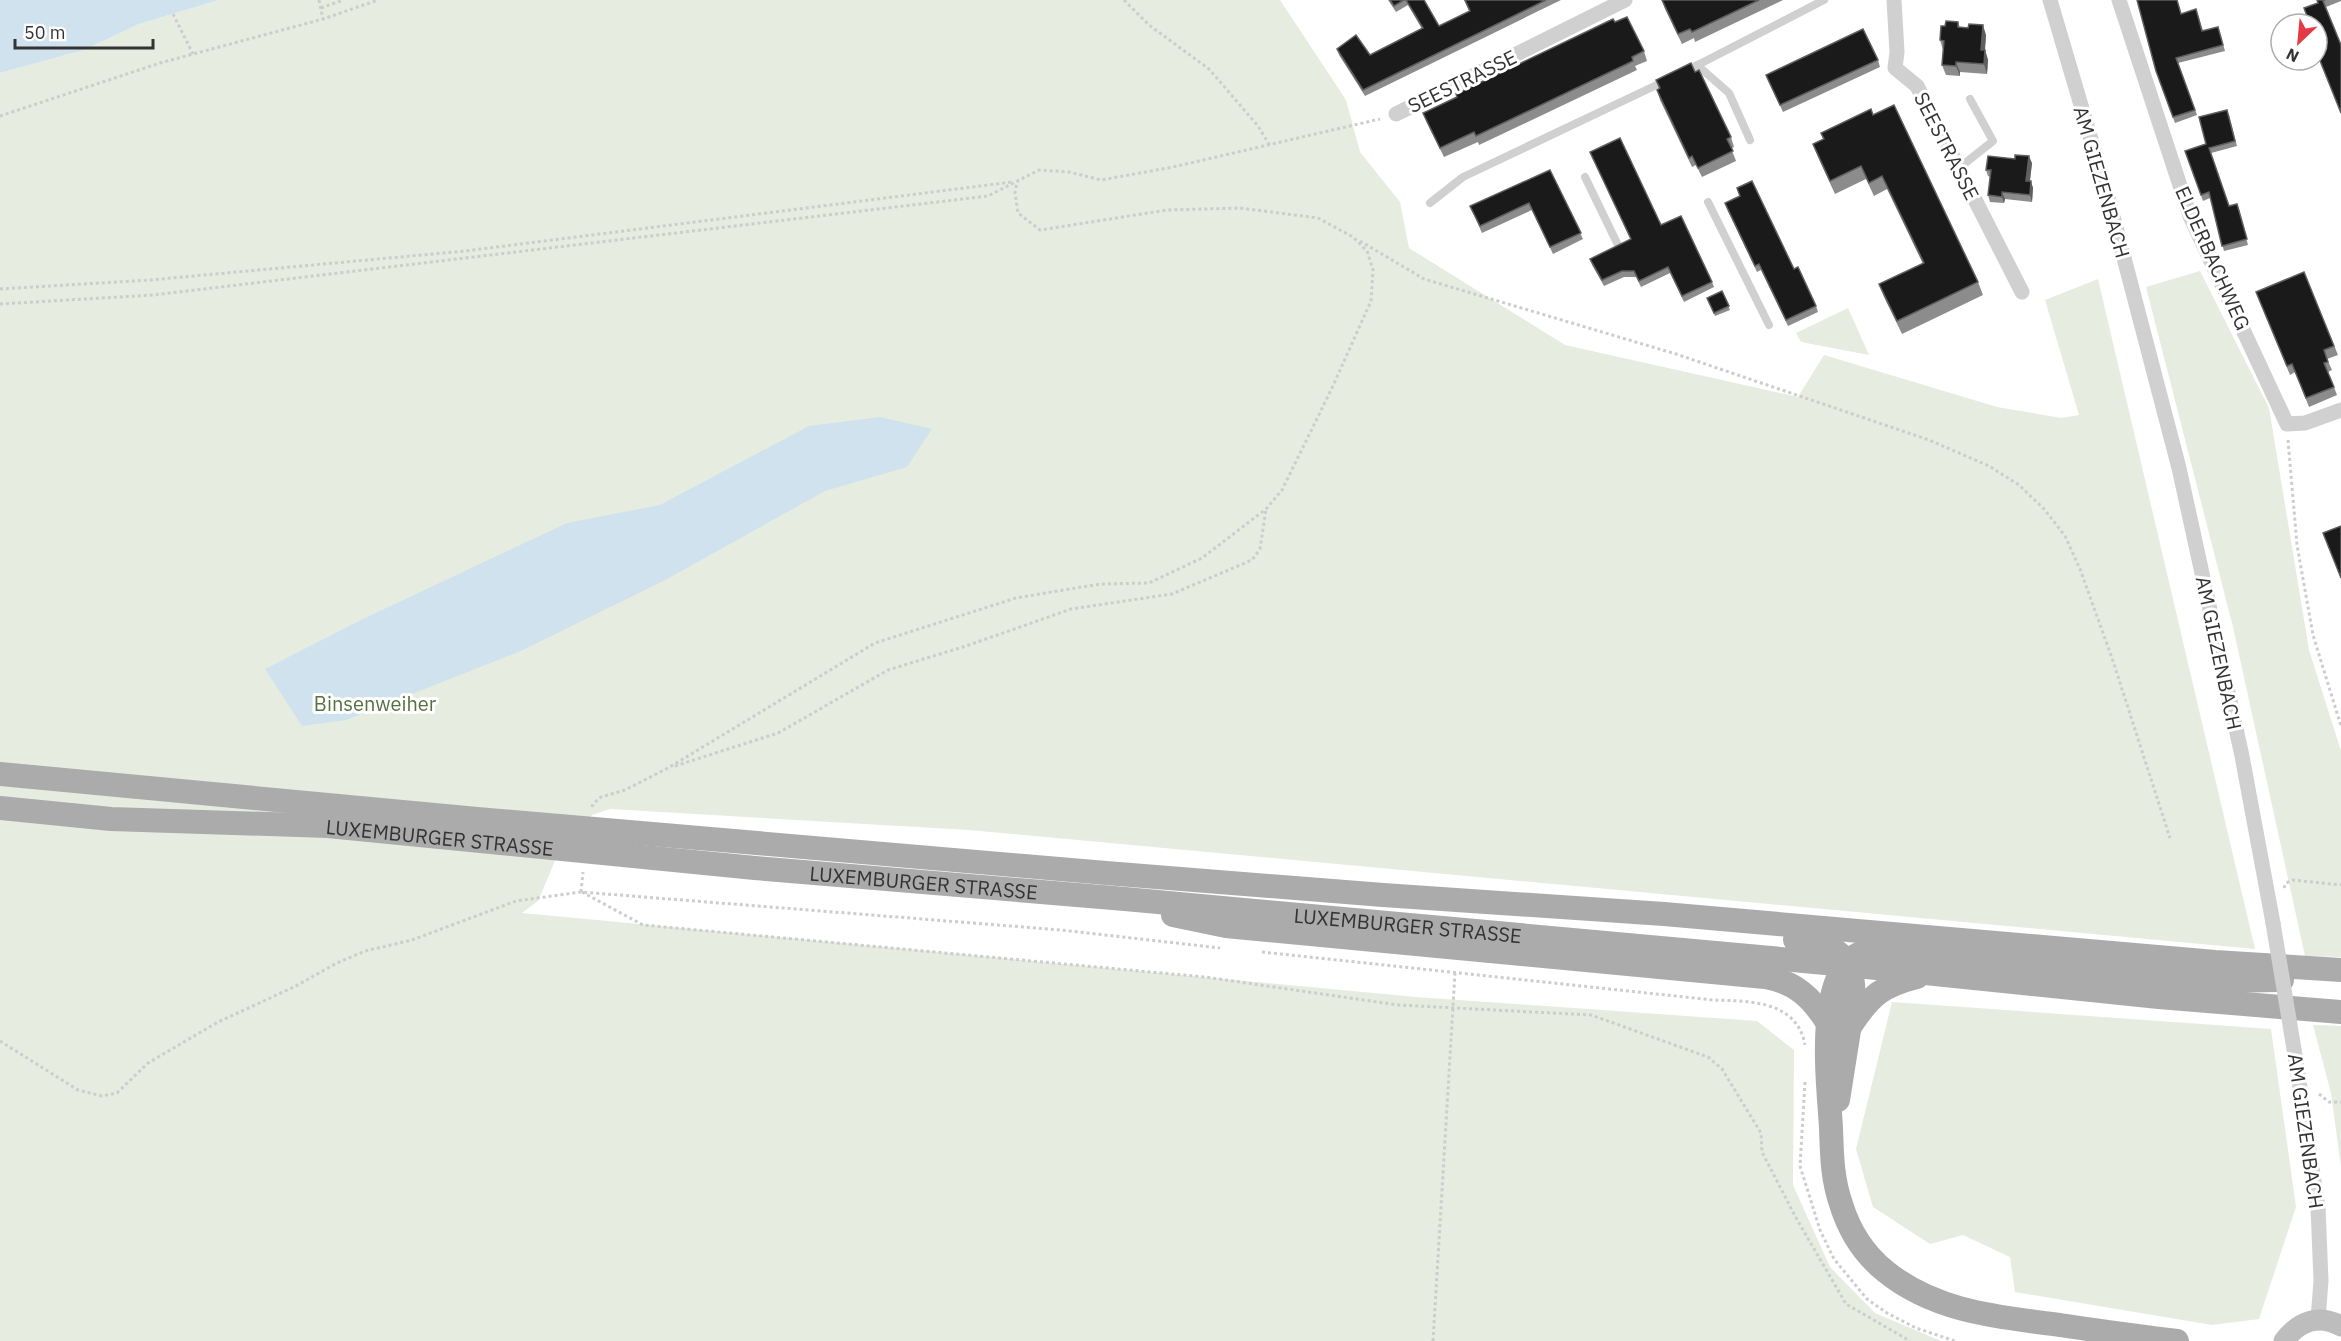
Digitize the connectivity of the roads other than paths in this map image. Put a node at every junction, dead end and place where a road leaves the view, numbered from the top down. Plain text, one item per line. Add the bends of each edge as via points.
1 (1625, 0) edge
2 (1824, 0) edge
3 (1894, 0) edge
4 (2050, 0) edge
5 (2119, 0) edge
6 (1697, 65) junction
7 (1970, 99) dead end
8 (1396, 114) road end
9 (1750, 140) dead end
10 (1959, 168) junction
11 (1585, 177) dead end
12 (1708, 202) dead end
13 (1430, 203) dead end
14 (1617, 243) edge
15 (2022, 292) dead end
16 (1769, 326) dead end
17 (2341, 410) edge
18 (0, 774) edge
19 (0, 808) edge
20 (1125, 899) junction
21 (1664, 914) junction
22 (1847, 965) junction
23 (2341, 970) edge
24 (1930, 974) junction
25 (2341, 982) edge
26 (2341, 1012) edge
27 (1839, 1025) junction
28 (2318, 1319) junction
29 (2341, 1326) edge
30 (2177, 1341) edge
31 (2284, 1341) edge

1 - 8 street, SEESTRASSE
2 - 6 lane
3 - 10 street, SEESTRASSE via 1894,68 1917,86
4 - 28 street, AM GIEZENBACH, bridge via 2108,197 2179,468 2242,756 2318,1207
5 - 17 street, ELDERBACHWEG via 2190,216 2287,424 2306,423
6 - 9 lane via 1729,93
6 - 13 lane via 1463,177
7 - 10 lane via 1993,141
10 - 15 street, SEESTRASSE
11 - 14 lane
12 - 16 lane
18 - 21 main road, LUXEMBURGER STRASSE via 1094,872
19 - 20 main road, LUXEMBURGER STRASSE via 111,819 328,826
20 - 22 main road, LUXEMBURGER STRASSE
20 - 27 main road via 1187,919 1226,926 1779,980 1799,989
21 - 22 main road via 1720,931 1827,944
21 - 23 main road
22 - 24 main road, LUXEMBURGER STRASSE
22 - 25 main road via 1861,953 1875,950 2211,981
22 - 27 main road via 1854,989
24 - 26 main road, LUXEMBURGER STRASSE
24 - 27 main road via 1882,988
27 - 30 main road via 1840,1090 1831,1128 1832,1170 1841,1206 1875,1262 1899,1282 1935,1301 1982,1314
28 - 29 main road
28 - 31 main road via 2298,1326

